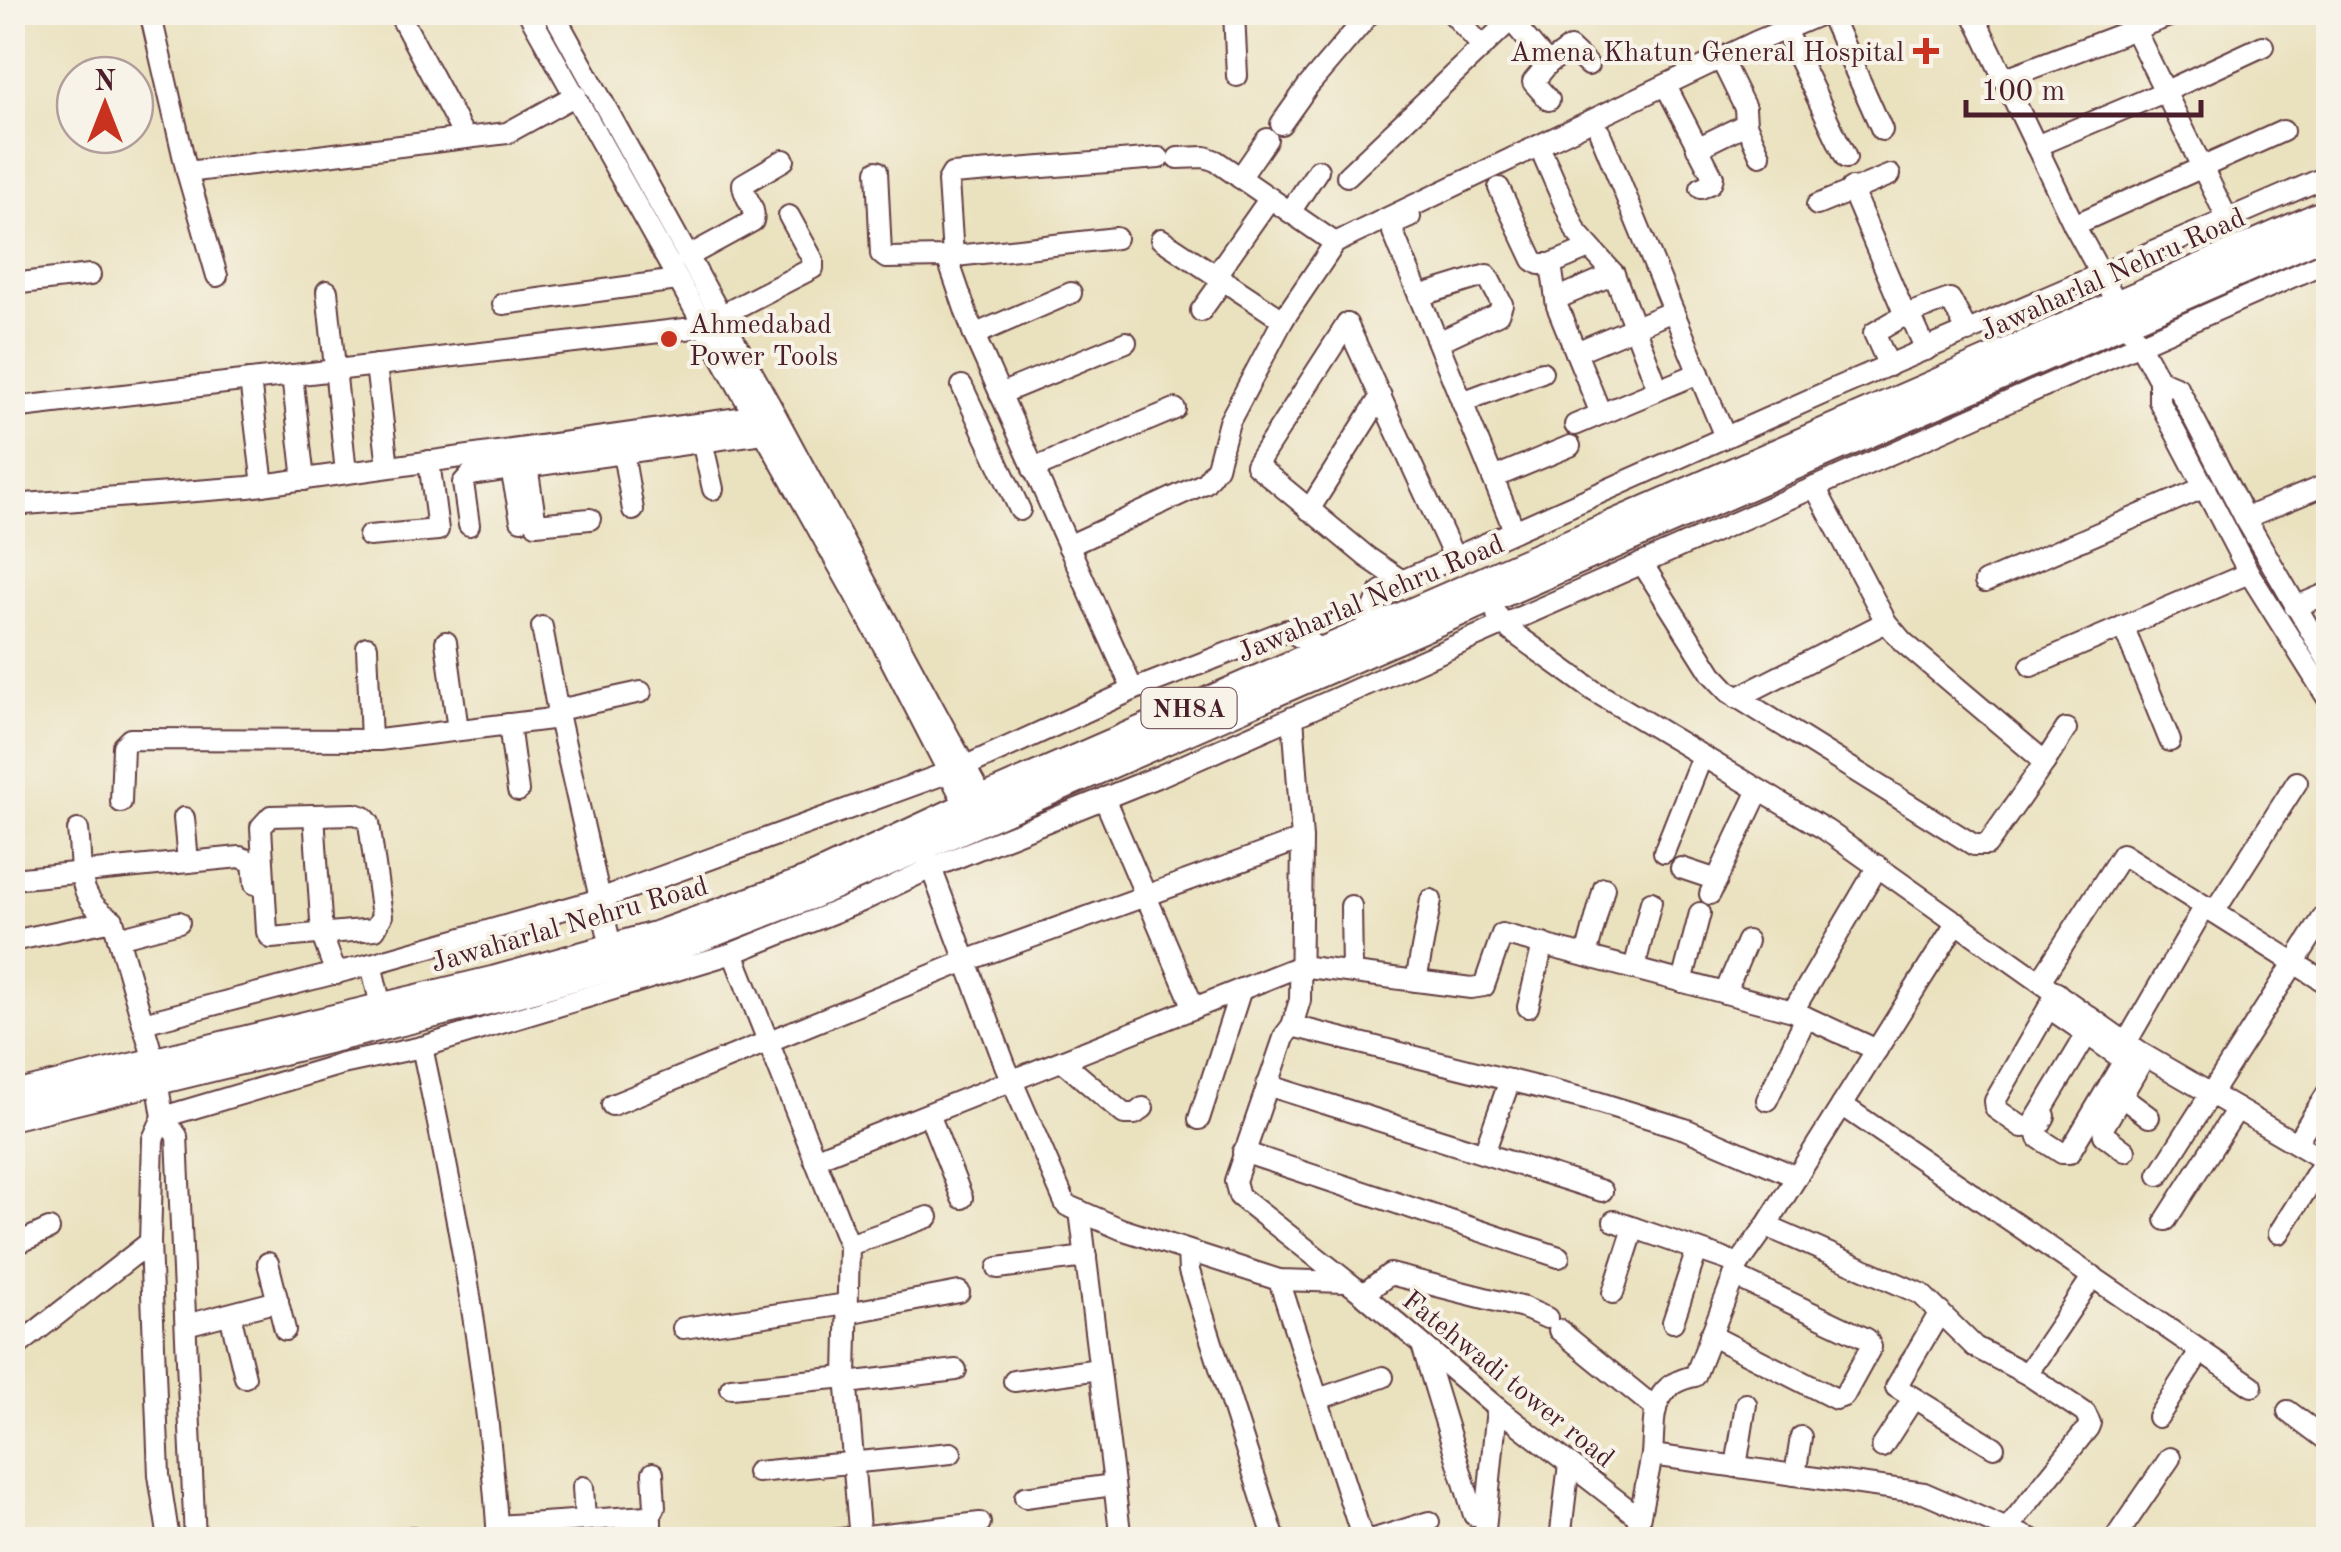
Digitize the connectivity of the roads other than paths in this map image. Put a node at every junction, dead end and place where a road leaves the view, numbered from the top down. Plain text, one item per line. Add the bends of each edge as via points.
1 (150, 12) edge
2 (398, 12) edge
3 (528, 12) edge
4 (552, 12) edge
5 (1234, 12) edge
6 (1371, 12) edge
7 (1451, 12) edge
8 (2180, 12) edge
9 (1820, 14) edge
10 (1978, 14) edge
11 (1515, 16) edge
12 (2130, 22) edge
13 (1787, 23) edge
14 (1483, 46) junction
15 (2263, 46) dead end
16 (1721, 59) junction
17 (1548, 64) junction
18 (1588, 66) dead end
19 (1237, 76) dead end
20 (2003, 79) junction
21 (1666, 86) junction
22 (2164, 92) junction
23 (576, 96) junction
24 (1549, 100) dead end
25 (1746, 124) junction
26 (1882, 130) dead end
27 (2283, 131) dead end
28 (1600, 133) dead end
29 (464, 138) junction
30 (2036, 146) junction
31 (1698, 148) junction
32 (1760, 155) dead end
33 (1544, 157) dead end
34 (1846, 158) dead end
35 (784, 160) dead end
36 (2202, 169) junction
37 (1318, 170) dead end
38 (877, 171) dead end
39 (187, 172) junction
40 (1890, 174) dead end
41 (1347, 176) dead end
42 (2328, 176) edge
43 (1240, 178) junction
44 (1499, 188) dead end
45 (1701, 188) dead end
46 (1852, 188) junction
47 (1270, 198) junction
48 (1457, 198) dead end
49 (1816, 204) dead end
50 (2328, 210) edge
51 (1290, 212) junction
52 (789, 216) dead end
53 (2228, 220) junction
54 (2074, 225) junction
55 (2328, 234) edge
56 (1116, 238) dead end
57 (1161, 239) dead end
58 (1334, 244) junction
59 (1589, 248) junction
60 (950, 256) junction
61 (687, 257) junction
62 (2328, 262) edge
63 (1551, 264) junction
64 (1614, 274) junction
65 (2104, 274) junction
66 (90, 275) dead end
67 (217, 276) dead end
68 (1220, 278) junction
69 (676, 280) junction
70 (12, 284) edge
71 (327, 291) dead end
72 (1070, 293) dead end
73 (1419, 296) junction
74 (1556, 299) junction
75 (503, 304) dead end
76 (1201, 310) dead end
77 (1674, 311) junction
78 (1905, 315) junction
79 (1283, 320) junction
80 (711, 321) junction
81 (2129, 323) junction
82 (1634, 327) junction
83 (1968, 332) junction
84 (974, 335) junction
85 (1126, 342) dead end
86 (1438, 342) junction
87 (1926, 350) junction
88 (1576, 352) junction
89 (376, 365) junction
90 (1889, 366) junction
91 (334, 369) junction
92 (1542, 372) dead end
93 (1699, 373) junction
94 (292, 374) junction
95 (250, 380) junction
96 (2159, 380) junction
97 (962, 386) dead end
98 (1658, 389) junction
99 (1000, 394) junction
100 (1380, 396) junction
101 (1462, 402) junction
102 (12, 408) edge
103 (1174, 409) dead end
104 (1602, 414) junction
105 (758, 424) junction
106 (1726, 437) junction
107 (702, 442) junction
108 (1023, 444) junction
109 (623, 453) junction
110 (994, 456) junction
111 (429, 461) junction
112 (388, 467) junction
113 (525, 467) junction
114 (1033, 468) junction
115 (346, 473) junction
116 (1493, 478) junction
117 (304, 480) junction
118 (2328, 484) edge
119 (263, 485) junction
120 (1815, 486) junction
121 (2205, 487) junction
122 (712, 489) dead end
123 (12, 504) edge
124 (633, 510) dead end
125 (1020, 510) dead end
126 (1310, 510) junction
127 (546, 514) dead end
128 (2246, 518) junction
129 (590, 519) dead end
130 (521, 520) dead end
131 (469, 525) dead end
132 (1514, 530) junction
133 (369, 536) dead end
134 (1068, 546) junction
135 (1454, 557) junction
136 (1642, 563) junction
137 (2249, 573) junction
138 (1402, 581) junction
139 (1984, 582) dead end
140 (2328, 593) edge
141 (1486, 602) junction
142 (2295, 607) junction
143 (1504, 622) junction
144 (1886, 622) junction
145 (542, 626) dead end
146 (2123, 626) junction
147 (1363, 634) junction
148 (446, 642) dead end
149 (367, 647) dead end
150 (1323, 650) junction
151 (2328, 661) edge
152 (2031, 666) dead end
153 (1133, 690) junction
154 (640, 692) dead end
155 (1737, 698) junction
156 (2328, 698) edge
157 (558, 714) junction
158 (1293, 718) junction
159 (509, 724) junction
160 (458, 730) junction
161 (2066, 730) dead end
162 (371, 740) junction
163 (2170, 741) dead end
164 (1702, 756) junction
165 (2045, 762) junction
166 (958, 770) junction
167 (2297, 782) dead end
168 (1758, 790) junction
169 (518, 791) dead end
170 (1104, 798) junction
171 (120, 802) dead end
172 (314, 815) junction
173 (184, 818) dead end
174 (984, 822) junction
175 (78, 830) dead end
176 (1302, 839) junction
177 (1664, 852) dead end
178 (927, 858) junction
179 (188, 862) junction
180 (1878, 866) junction
181 (1681, 868) dead end
182 (84, 872) junction
183 (12, 879) edge
184 (1604, 888) dead end
185 (1148, 894) junction
186 (1709, 896) junction
187 (600, 900) junction
188 (1430, 900) dead end
189 (1651, 902) dead end
190 (257, 906) dead end
191 (1351, 906) dead end
192 (2210, 909) junction
193 (2328, 910) edge
194 (179, 922) dead end
195 (1956, 922) junction
196 (116, 929) junction
197 (322, 936) junction
198 (1747, 941) dead end
199 (12, 942) edge
200 (1543, 944) junction
201 (611, 947) junction
202 (733, 953) junction
203 (1586, 956) junction
204 (966, 961) junction
205 (2294, 962) junction
206 (370, 964) junction
207 (1300, 966) junction
208 (1634, 969) junction
209 (1352, 972) junction
210 (336, 974) junction
211 (1416, 980) junction
212 (1682, 982) junction
213 (2328, 984) edge
214 (1241, 989) junction
215 (1725, 993) junction
216 (2049, 994) junction
217 (381, 1006) junction
218 (1528, 1007) dead end
219 (1194, 1008) junction
220 (1800, 1014) junction
221 (143, 1024) junction
222 (1292, 1026) junction
223 (2093, 1029) junction
224 (768, 1043) junction
225 (422, 1047) junction
226 (1876, 1050) junction
227 (2132, 1052) junction
228 (1062, 1061) junction
229 (157, 1072) junction
230 (1510, 1080) junction
231 (1012, 1082) junction
232 (1267, 1084) junction
233 (2328, 1092) edge
234 (2212, 1094) junction
235 (12, 1095) edge
236 (2122, 1096) junction
237 (1766, 1100) dead end
238 (612, 1104) dead end
239 (1842, 1106) junction
240 (1143, 1108) dead end
241 (2236, 1109) junction
242 (930, 1114) junction
243 (162, 1117) junction
244 (2148, 1117) dead end
245 (12, 1118) edge
246 (1199, 1119) dead end
247 (2296, 1143) junction
248 (2125, 1151) dead end
249 (1244, 1152) junction
250 (1484, 1154) junction
251 (814, 1159) junction
252 (2327, 1161) edge
253 (2159, 1175) dead end
254 (1797, 1177) junction
255 (1602, 1191) dead end
256 (962, 1198) dead end
257 (1080, 1212) junction
258 (928, 1218) dead end
259 (1614, 1220) dead end
260 (2166, 1220) dead end
261 (1766, 1226) junction
262 (1634, 1228) junction
263 (49, 1229) dead end
264 (2279, 1233) dead end
265 (150, 1242) junction
266 (849, 1245) junction
267 (12, 1246) edge
268 (1697, 1250) junction
269 (1188, 1251) junction
270 (1086, 1257) junction
271 (1560, 1257) dead end
272 (268, 1263) dead end
273 (998, 1268) dead end
274 (1736, 1270) junction
275 (2093, 1276) junction
276 (1279, 1280) junction
277 (1354, 1288) junction
278 (960, 1292) dead end
279 (1613, 1293) dead end
280 (278, 1301) junction
281 (847, 1309) junction
282 (1940, 1312) junction
283 (230, 1314) junction
284 (1672, 1322) dead end
285 (186, 1325) junction
286 (683, 1328) dead end
287 (286, 1330) dead end
288 (1710, 1335) junction
289 (1422, 1346) junction
290 (12, 1350) edge
291 (2200, 1352) junction
292 (1099, 1369) junction
293 (956, 1370) dead end
294 (2027, 1374) junction
295 (245, 1377) dead end
296 (1383, 1377) dead end
297 (847, 1380) junction
298 (1014, 1381) dead end
299 (2252, 1386) dead end
300 (731, 1388) dead end
301 (1318, 1399) junction
302 (1913, 1399) junction
303 (1746, 1404) dead end
304 (1497, 1408) junction
305 (1656, 1408) junction
306 (2288, 1411) dead end
307 (2158, 1417) dead end
308 (2327, 1436) edge
309 (1801, 1437) dead end
310 (1882, 1447) dead end
311 (1994, 1447) dead end
312 (951, 1453) dead end
313 (1652, 1455) junction
314 (2170, 1458) dead end
315 (854, 1462) junction
316 (1569, 1464) junction
317 (1736, 1466) junction
318 (653, 1472) dead end
319 (757, 1472) dead end
320 (1795, 1475) junction
321 (1114, 1485) junction
322 (584, 1487) dead end
323 (1026, 1496) dead end
324 (1474, 1515) dead end
325 (1638, 1516) junction
326 (650, 1517) junction
327 (585, 1520) junction
328 (1429, 1522) dead end
329 (980, 1524) dead end
330 (497, 1533) edge
331 (2011, 1534) edge
332 (860, 1538) edge
333 (169, 1540) edge
334 (195, 1540) edge
335 (651, 1540) edge
336 (832, 1540) edge
337 (1121, 1540) edge
338 (1274, 1540) edge
339 (1367, 1540) edge
340 (1484, 1540) edge
341 (1560, 1540) edge
342 (1635, 1540) edge
343 (2034, 1540) edge
344 (2114, 1540) edge

1 - 39 street
2 - 29 street
3 - 23 street
4 - 61 street
5 - 19 street
6 - 43 street
7 - 14 street
8 - 12 street
9 - 13 street
9 - 26 street
10 - 20 street
11 - 14 street
11 - 17 street
12 - 20 street
12 - 22 street
13 - 16 street
13 - 34 street
14 - 41 street
15 - 22 street
16 - 21 street
16 - 25 street
17 - 18 street via 1570,48
17 - 24 street via 1533,82
20 - 30 street
21 - 31 street
21 - 58 street
22 - 30 street
22 - 36 street
23 - 29 street via 507,132
23 - 69 street
25 - 31 street
25 - 32 street
27 - 36 street
28 - 77 street
29 - 39 street
30 - 54 street
31 - 45 street via 1713,180
33 - 59 street
35 - 61 street via 743,184 753,221
36 - 53 street
36 - 54 street
37 - 51 street
38 - 60 street via 883,257
39 - 67 street
40 - 46 street
42 - 53 street
43 - 47 street
43 - 60 street via 1210,158 952,174
44 - 63 street via 1533,260
46 - 49 street
46 - 78 street
47 - 51 street
47 - 68 street
48 - 73 street via 1392,226
50 - 81 main road, Jawaharlal Nehru Road / NH8A
51 - 58 street
52 - 80 street via 813,268
53 - 65 street
54 - 65 street
55 - 81 main road, Jawaharlal Nehru Road / NH8A
56 - 60 street
57 - 68 street
58 - 79 street
59 - 63 street
59 - 64 street
60 - 84 street
61 - 80 street
62 - 81 street
63 - 74 street
64 - 74 street
64 - 82 street
65 - 81 street
65 - 83 street
66 - 70 street
68 - 76 street
68 - 79 street
69 - 75 street
69 - 80 street
71 - 91 street
72 - 84 street
73 - 86 street
73 - 86 street via 1487,274 1502,304 1500,312
74 - 88 street
77 - 82 street
77 - 93 street
78 - 83 street via 1950,299
78 - 87 street
78 - 90 street via 1875,331
79 - 134 street via 1205,483
80 - 89 street
80 - 105 street
80 - 166 street
81 - 96 street
81 - 120 street
81 - 141 main road, Jawaharlal Nehru Road / NH8A
81 - 147 main road, Jawaharlal Nehru Road / NH8A
82 - 88 street
82 - 98 street
83 - 87 street
84 - 99 street
85 - 99 street
86 - 101 street
87 - 90 street
88 - 104 street
89 - 91 street
89 - 112 street
90 - 106 street
91 - 94 street
91 - 115 street
92 - 101 street
93 - 98 street
93 - 106 street
94 - 95 street
94 - 117 street
95 - 102 street
95 - 119 street
96 - 121 street via 2160,401
96 - 128 street via 2178,388
97 - 110 street
98 - 104 street
99 - 108 street
100 - 126 street
100 - 126 street via 1348,324 1256,465
100 - 135 street
101 - 116 street
103 - 114 street
104 - 116 street
105 - 107 street
105 - 111 street
105 - 166 street
106 - 132 street
107 - 109 street
107 - 122 street
108 - 110 street
108 - 114 street
109 - 113 street
109 - 124 street
110 - 125 street
111 - 112 street
111 - 133 street via 438,530
112 - 115 street
113 - 127 street
113 - 129 street via 536,524
113 - 130 street
113 - 131 street via 465,478
114 - 134 street
115 - 117 street
116 - 132 street
117 - 119 street
118 - 128 street
119 - 123 street
120 - 136 street
120 - 144 street
121 - 137 street
121 - 139 street
126 - 138 street
128 - 142 street
132 - 135 street
134 - 153 street
135 - 138 street
136 - 143 street
136 - 155 street via 1712,674
137 - 146 street
137 - 156 street
138 - 147 street via 1380,591
140 - 142 street
141 - 143 street
141 - 174 main road, Jawaharlal Nehru Road / NH8A
142 - 151 street
143 - 158 street
143 - 164 street via 1594,691
144 - 155 street
144 - 165 street
145 - 157 street
146 - 152 street
146 - 163 street
147 - 150 main road, Jawaharlal Nehru Road / NH8A
148 - 160 street
149 - 162 street
150 - 153 street via 1287,630
150 - 174 main road, Jawaharlal Nehru Road / NH8A
153 - 166 street
154 - 157 street
155 - 165 street via 1981,848
157 - 159 street
157 - 187 street
158 - 170 street
158 - 176 street
159 - 160 street
159 - 169 street
160 - 162 street
161 - 165 street
162 - 171 street via 130,739 123,746
164 - 168 street
164 - 177 street
166 - 174 street
166 - 187 street
167 - 192 street
168 - 180 street
168 - 186 street
170 - 174 street
170 - 185 street
172 - 197 street
172 - 197 street via 364,816 382,916 375,929
172 - 197 street via 263,822 267,932 276,940
173 - 179 street
174 - 178 main road, Jawaharlal Nehru Road / NH8A
174 - 201 main road, Jawaharlal Nehru Road / NH8A
175 - 182 street
176 - 185 street
176 - 207 street
178 - 202 street via 862,902
178 - 204 street
178 - 229 main road, Jawaharlal Nehru Road / NH8A via 671,950 503,998
179 - 182 street
179 - 190 street via 247,858
180 - 195 street
180 - 220 street
181 - 186 street
182 - 183 street
182 - 196 street via 84,894
184 - 203 street
185 - 204 street
185 - 219 street
186 - 212 street
187 - 201 street
187 - 206 street
188 - 211 street
189 - 208 street
191 - 209 street
192 - 205 street
192 - 216 street via 2122,854
192 - 227 street
193 - 205 street
194 - 196 street
195 - 216 street
195 - 226 street
196 - 199 street
196 - 221 street
197 - 210 street
198 - 215 street
200 - 203 street
200 - 211 street via 1502,934 1488,981 1478,988
200 - 218 street
201 - 217 main road, Jawaharlal Nehru Road / NH8A
202 - 224 street
202 - 225 street
203 - 208 street
204 - 224 street
204 - 231 street
205 - 213 street
205 - 234 street
206 - 210 street
206 - 217 street
207 - 209 street
207 - 214 street
207 - 222 street
208 - 212 street
209 - 211 street
210 - 221 street
212 - 215 street
214 - 219 street
214 - 246 street
215 - 220 street
216 - 223 street
216 - 223 street via 1994,1101 1996,1109 2022,1127 2032,1126
217 - 229 main road, Jawaharlal Nehru Road / NH8A
219 - 228 street
220 - 226 street
220 - 237 street
221 - 229 street
222 - 230 street
222 - 232 street
223 - 227 street
223 - 227 street via 2037,1130 2038,1138 2062,1154 2070,1153
224 - 238 street
224 - 251 street
225 - 243 street
225 - 330 street via 487,1400
226 - 239 street
227 - 234 street
227 - 236 street
228 - 231 street
228 - 240 street via 1124,1114
229 - 235 main road, Jawaharlal Nehru Road / NH8A
229 - 243 street
229 - 245 main road, Jawaharlal Nehru Road / NH8A
230 - 250 street
230 - 254 street via 1685,1129
231 - 242 street
231 - 257 street via 1066,1206
232 - 249 street
232 - 250 street
233 - 247 street
234 - 241 street
234 - 253 street
236 - 244 street
236 - 248 street via 2103,1131
239 - 254 street
239 - 275 street
241 - 247 street
241 - 260 street
242 - 251 street
242 - 256 street
243 - 265 street via 153,1139
243 - 285 street via 177,1136
247 - 252 street
249 - 271 street
249 - 277 street, Fatehwadi tower road via 1235,1182 1239,1196
250 - 255 street
251 - 266 street
252 - 264 street
254 - 261 street
257 - 269 street
257 - 270 street
258 - 266 street
259 - 262 street
261 - 274 street
261 - 282 street via 1921,1294
262 - 268 street
262 - 279 street
263 - 267 street
265 - 290 street
265 - 333 street via 159,1475
266 - 281 street
268 - 274 street
268 - 284 street
269 - 276 street
269 - 338 street via 1189,1272
270 - 273 street
270 - 292 street
272 - 280 street
274 - 288 street
274 - 288 street via 1868,1339 1870,1347 1844,1396 1836,1399
275 - 291 street
275 - 294 street
276 - 277 street
276 - 301 street
277 - 289 street, Fatehwadi tower road
277 - 305 street via 1390,1274 1524,1308
278 - 281 street
280 - 283 street
280 - 287 street
281 - 286 street
281 - 297 street
282 - 294 street via 1975,1347
282 - 302 street via 1897,1382
283 - 285 street
283 - 295 street
285 - 334 street
288 - 305 street via 1695,1376 1666,1387
289 - 304 street, Fatehwadi tower road
289 - 324 street
291 - 299 street
291 - 307 street
292 - 298 street
292 - 321 street
293 - 297 street
294 - 331 street via 2086,1413 2090,1423
296 - 301 street
297 - 300 street
297 - 315 street
301 - 339 street
302 - 310 street
302 - 311 street
303 - 317 street
304 - 316 street, Fatehwadi tower road
304 - 340 street
305 - 313 street
306 - 308 street
309 - 320 street
312 - 315 street
313 - 317 street
313 - 325 street
314 - 344 street
315 - 319 street
315 - 332 street
316 - 325 street, Fatehwadi tower road
316 - 341 street
317 - 320 street
318 - 326 street
320 - 331 street via 1924,1493
321 - 323 street
321 - 337 street
322 - 327 street
325 - 342 street
326 - 327 street
326 - 335 street
327 - 330 street
328 - 339 street
329 - 332 street
331 - 343 street
332 - 336 street

